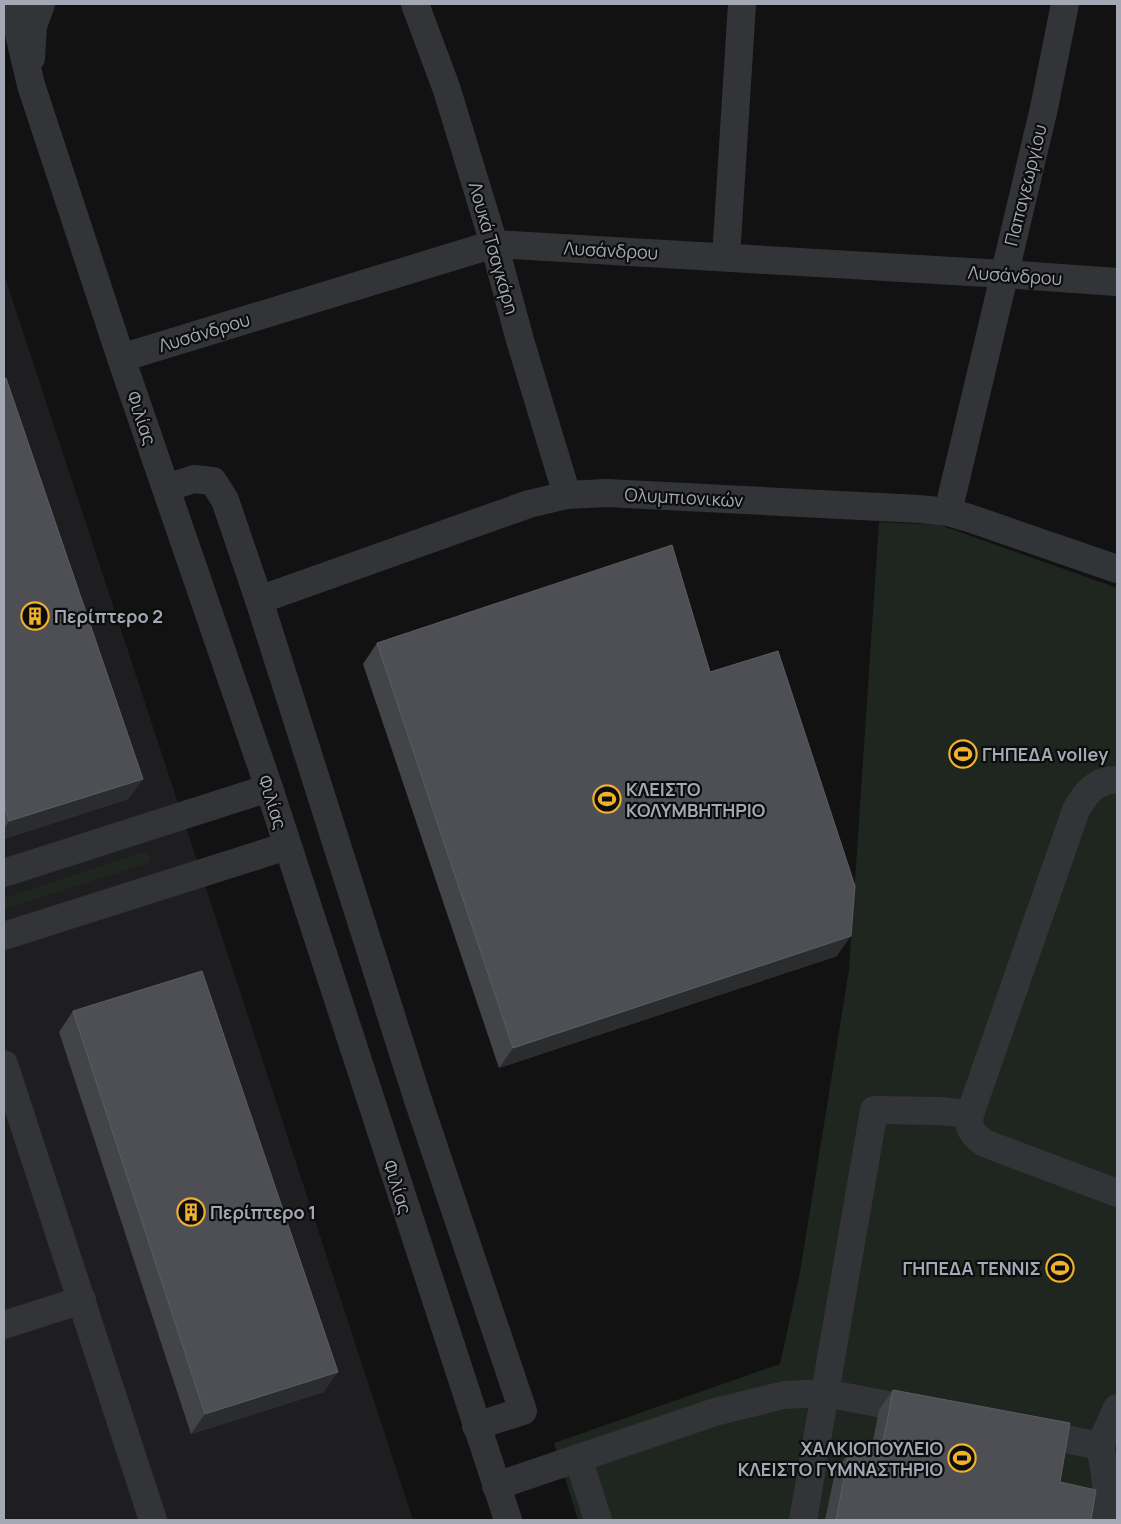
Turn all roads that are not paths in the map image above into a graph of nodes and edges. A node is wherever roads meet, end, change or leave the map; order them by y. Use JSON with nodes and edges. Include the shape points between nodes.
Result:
{"nodes":[{"id":1,"x":12,"y":4,"type":"edge"},
{"id":2,"x":41,"y":4,"type":"edge"},
{"id":3,"x":415,"y":4,"type":"edge"},
{"id":4,"x":742,"y":4,"type":"edge"},
{"id":5,"x":1065,"y":4,"type":"edge"},
{"id":6,"x":31,"y":85,"type":"junction"},
{"id":7,"x":494,"y":244,"type":"junction"},
{"id":8,"x":726,"y":256,"type":"junction"},
{"id":9,"x":1004,"y":274,"type":"junction"},
{"id":10,"x":1117,"y":282,"type":"edge"},
{"id":11,"x":121,"y":358,"type":"junction"},
{"id":12,"x":166,"y":488,"type":"junction"},
{"id":13,"x":567,"y":495,"type":"junction"},
{"id":14,"x":948,"y":512,"type":"junction"},
{"id":15,"x":1117,"y":568,"type":"edge"},
{"id":16,"x":259,"y":600,"type":"junction"},
{"id":17,"x":1117,"y":780,"type":"edge"},
{"id":18,"x":269,"y":788,"type":"junction"},
{"id":19,"x":287,"y":846,"type":"junction"},
{"id":20,"x":4,"y":873,"type":"edge"},
{"id":21,"x":4,"y":936,"type":"edge"},
{"id":22,"x":4,"y":1064,"type":"edge"},
{"id":23,"x":970,"y":1114,"type":"junction"},
{"id":24,"x":1117,"y":1193,"type":"edge"},
{"id":25,"x":82,"y":1300,"type":"junction"},
{"id":26,"x":4,"y":1325,"type":"edge"},
{"id":27,"x":825,"y":1393,"type":"junction"},
{"id":28,"x":1117,"y":1408,"type":"edge"},
{"id":29,"x":949,"y":1416,"type":"edge"},
{"id":30,"x":476,"y":1426,"type":"junction"},
{"id":31,"x":1006,"y":1427,"type":"edge"},
{"id":32,"x":1100,"y":1446,"type":"junction"},
{"id":33,"x":578,"y":1458,"type":"junction"},
{"id":34,"x":496,"y":1486,"type":"junction"},
{"id":35,"x":153,"y":1520,"type":"edge"},
{"id":36,"x":508,"y":1520,"type":"edge"},
{"id":37,"x":598,"y":1520,"type":"edge"},
{"id":38,"x":803,"y":1520,"type":"edge"},
{"id":39,"x":1105,"y":1520,"type":"edge"}],
"edges":[{"from":1,"to":6,"type":"street","name":"Φιλίας"},
{"from":2,"to":6,"type":"street","name":"Φιλίας","via":[[33,32]]},
{"from":3,"to":7,"type":"street","name":"Λουκά Τσαγκάρη","via":[[447,90]]},
{"from":4,"to":8,"type":"street"},
{"from":5,"to":9,"type":"street","name":"Παπαγεωργίου"},
{"from":6,"to":11,"type":"street","name":"Φιλίας"},
{"from":7,"to":8,"type":"street","name":"Λυσάνδρου"},
{"from":7,"to":11,"type":"street","name":"Λυσάνδρου"},
{"from":7,"to":13,"type":"street","name":"Λουκά Τσαγκάρη"},
{"from":8,"to":9,"type":"street","name":"Λυσάνδρου"},
{"from":9,"to":10,"type":"street","name":"Λυσάνδρου"},
{"from":9,"to":14,"type":"street","name":"Παπαγεωργίου"},
{"from":11,"to":12,"type":"street","name":"Φιλίας"},
{"from":12,"to":16,"type":"street","via":[[194,479],[213,481],[225,500]]},
{"from":12,"to":18,"type":"street","name":"Φιλίας"},
{"from":13,"to":14,"type":"street","name":"Ολυμπιονικών","via":[[606,493]]},
{"from":13,"to":16,"type":"street","name":"Ολυμπιονικών","via":[[529,504]]},
{"from":14,"to":15,"type":"street","name":"Ολυμπιονικών"},
{"from":16,"to":30,"type":"street","via":[[418,1100],[524,1411]]},
{"from":17,"to":23,"type":"street","via":[[1106,781],[1088,790],[1076,810]]},
{"from":18,"to":19,"type":"street","name":"Φιλίας"},
{"from":18,"to":20,"type":"street"},
{"from":19,"to":21,"type":"street"},
{"from":19,"to":30,"type":"street","name":"Φιλίας"},
{"from":22,"to":25,"type":"street"},
{"from":23,"to":24,"type":"street","via":[[971,1131],[984,1143]]},
{"from":23,"to":27,"type":"street","via":[[874,1110]]},
{"from":25,"to":26,"type":"street"},
{"from":25,"to":35,"type":"street"},
{"from":27,"to":29,"type":"street"},
{"from":27,"to":33,"type":"street","via":[[784,1395],[740,1405]]},
{"from":27,"to":38,"type":"street"},
{"from":28,"to":32,"type":"street"},
{"from":30,"to":34,"type":"street","name":"Φιλίας"},
{"from":31,"to":32,"type":"street"},
{"from":32,"to":39,"type":"street","via":[[1106,1476]]},
{"from":33,"to":34,"type":"street"},
{"from":33,"to":37,"type":"street"},
{"from":34,"to":36,"type":"street","name":"Φιλίας"}]}
